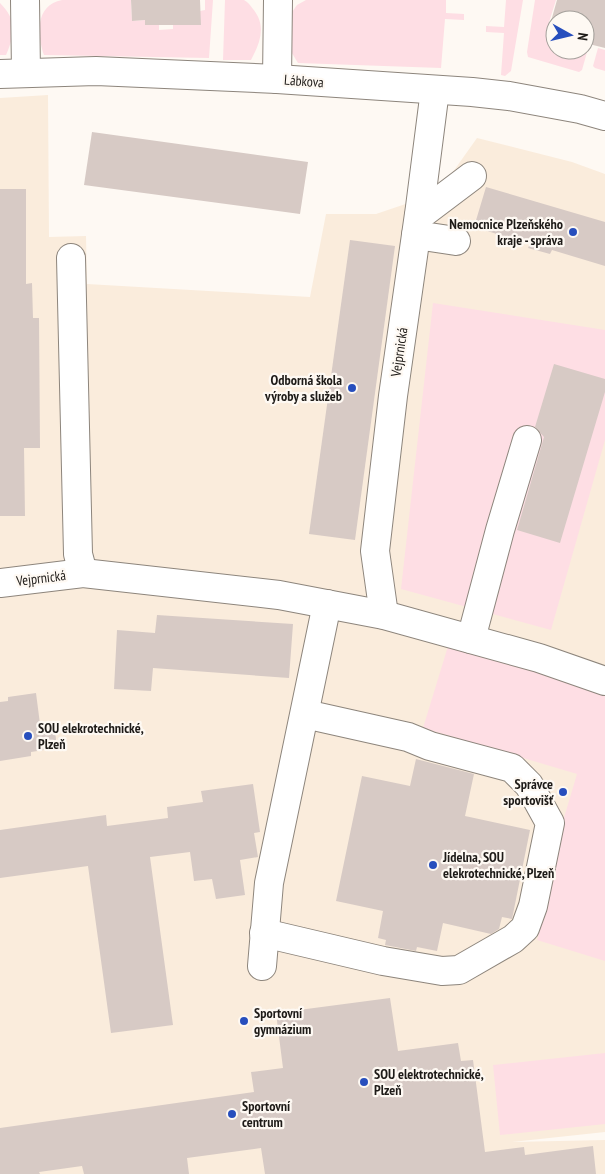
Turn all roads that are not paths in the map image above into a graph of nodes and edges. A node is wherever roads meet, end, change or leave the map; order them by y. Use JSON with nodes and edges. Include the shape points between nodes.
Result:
{"nodes":[{"id":1,"x":25,"y":0,"type":"edge"},
{"id":2,"x":278,"y":0,"type":"edge"},
{"id":3,"x":13,"y":73,"type":"edge"},
{"id":4,"x":277,"y":79,"type":"junction"},
{"id":5,"x":435,"y":90,"type":"junction"},
{"id":6,"x":605,"y":116,"type":"edge"},
{"id":7,"x":472,"y":176,"type":"dead end"},
{"id":8,"x":417,"y":226,"type":"junction"},
{"id":9,"x":456,"y":241,"type":"dead end"},
{"id":10,"x":71,"y":258,"type":"dead end"},
{"id":11,"x":527,"y":440,"type":"dead end"},
{"id":12,"x":83,"y":573,"type":"junction"},
{"id":13,"x":0,"y":584,"type":"edge"},
{"id":14,"x":327,"y":604,"type":"junction"},
{"id":15,"x":384,"y":615,"type":"junction"},
{"id":16,"x":471,"y":639,"type":"junction"},
{"id":17,"x":605,"y":681,"type":"edge"},
{"id":18,"x":305,"y":714,"type":"junction"},
{"id":19,"x":264,"y":933,"type":"junction"},
{"id":20,"x":262,"y":966,"type":"dead end"}],
"edges":[{"from":1,"to":3,"type":"street"},
{"from":2,"to":4,"type":"street"},
{"from":3,"to":4,"type":"street","name":"Lábkova","via":[[96,71]]},
{"from":4,"to":5,"type":"street","name":"Lábkova"},
{"from":5,"to":6,"type":"street","name":"Lábkova","via":[[510,96]]},
{"from":5,"to":8,"type":"street","name":"Vejprnická"},
{"from":7,"to":8,"type":"street"},
{"from":8,"to":9,"type":"street"},
{"from":8,"to":15,"type":"street","name":"Vejprnická","via":[[393,396],[376,551]]},
{"from":10,"to":12,"type":"street","name":"Vejprnická","via":[[78,554]]},
{"from":11,"to":16,"type":"street"},
{"from":12,"to":13,"type":"street","name":"Vejprnická"},
{"from":12,"to":14,"type":"street","name":"Vejprnická","via":[[270,594]]},
{"from":14,"to":15,"type":"street","name":"Vejprnická"},
{"from":14,"to":18,"type":"street"},
{"from":15,"to":16,"type":"street","name":"Vejprnická"},
{"from":16,"to":17,"type":"street","name":"Vejprnická"},
{"from":18,"to":19,"type":"street","via":[[269,883]]},
{"from":18,"to":19,"type":"street","via":[[408,737],[512,768],[529,785],[550,824],[533,906],[525,928],[514,939],[459,970],[442,971],[383,961]]},
{"from":19,"to":20,"type":"street"}]}
